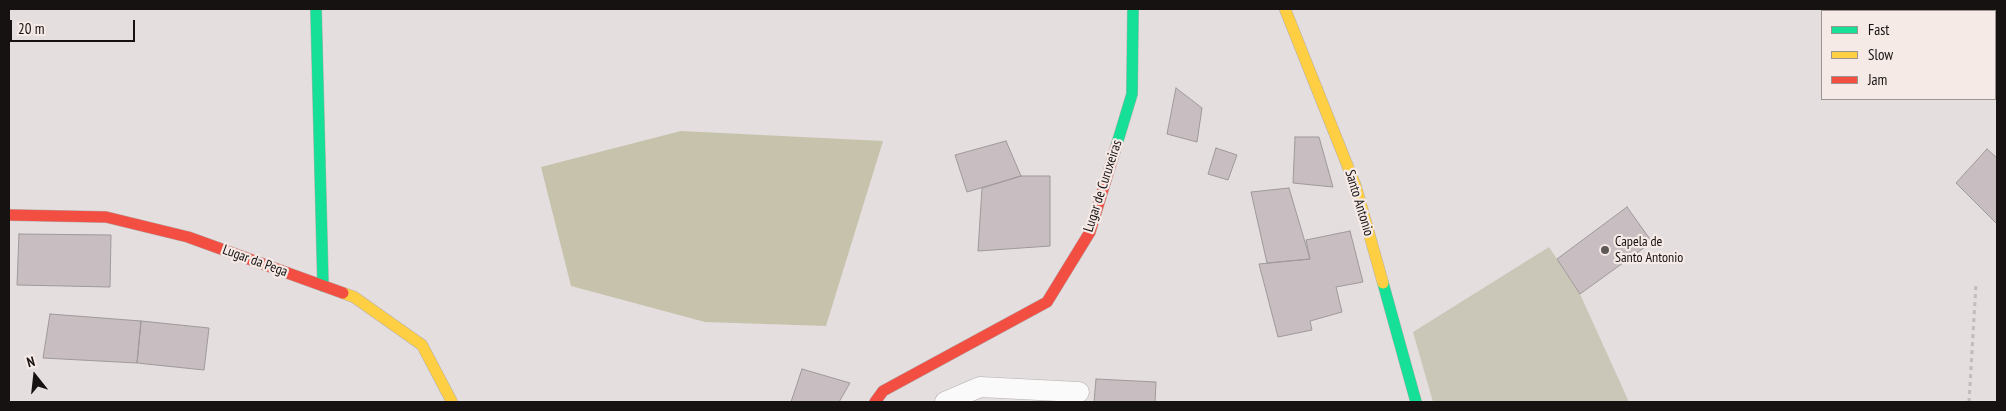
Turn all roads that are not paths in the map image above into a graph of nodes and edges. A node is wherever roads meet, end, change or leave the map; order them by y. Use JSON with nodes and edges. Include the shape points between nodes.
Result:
{"nodes":[{"id":1,"x":316,"y":9,"type":"edge"},
{"id":2,"x":1133,"y":9,"type":"edge"},
{"id":3,"x":1285,"y":9,"type":"edge"},
{"id":4,"x":9,"y":214,"type":"edge"},
{"id":5,"x":323,"y":286,"type":"junction"},
{"id":6,"x":1079,"y":392,"type":"dead end"},
{"id":7,"x":452,"y":402,"type":"edge"},
{"id":8,"x":875,"y":402,"type":"edge"},
{"id":9,"x":945,"y":402,"type":"edge"},
{"id":10,"x":1416,"y":402,"type":"edge"}],
"edges":[{"from":1,"to":5,"type":"street"},
{"from":2,"to":8,"type":"street","name":"Lugar de Curuxeiras","via":[[1132,94],[1090,232],[1047,302],[883,391]]},
{"from":3,"to":10,"type":"street","name":"Santo Antonio","via":[[1356,187]]},
{"from":4,"to":5,"type":"street","name":"Lugar da Pega","via":[[106,217],[188,237]]},
{"from":5,"to":7,"type":"street","name":"Lugar da Pega","via":[[354,297],[422,345]]},
{"from":6,"to":9,"type":"lane","via":[[980,386]]}]}
